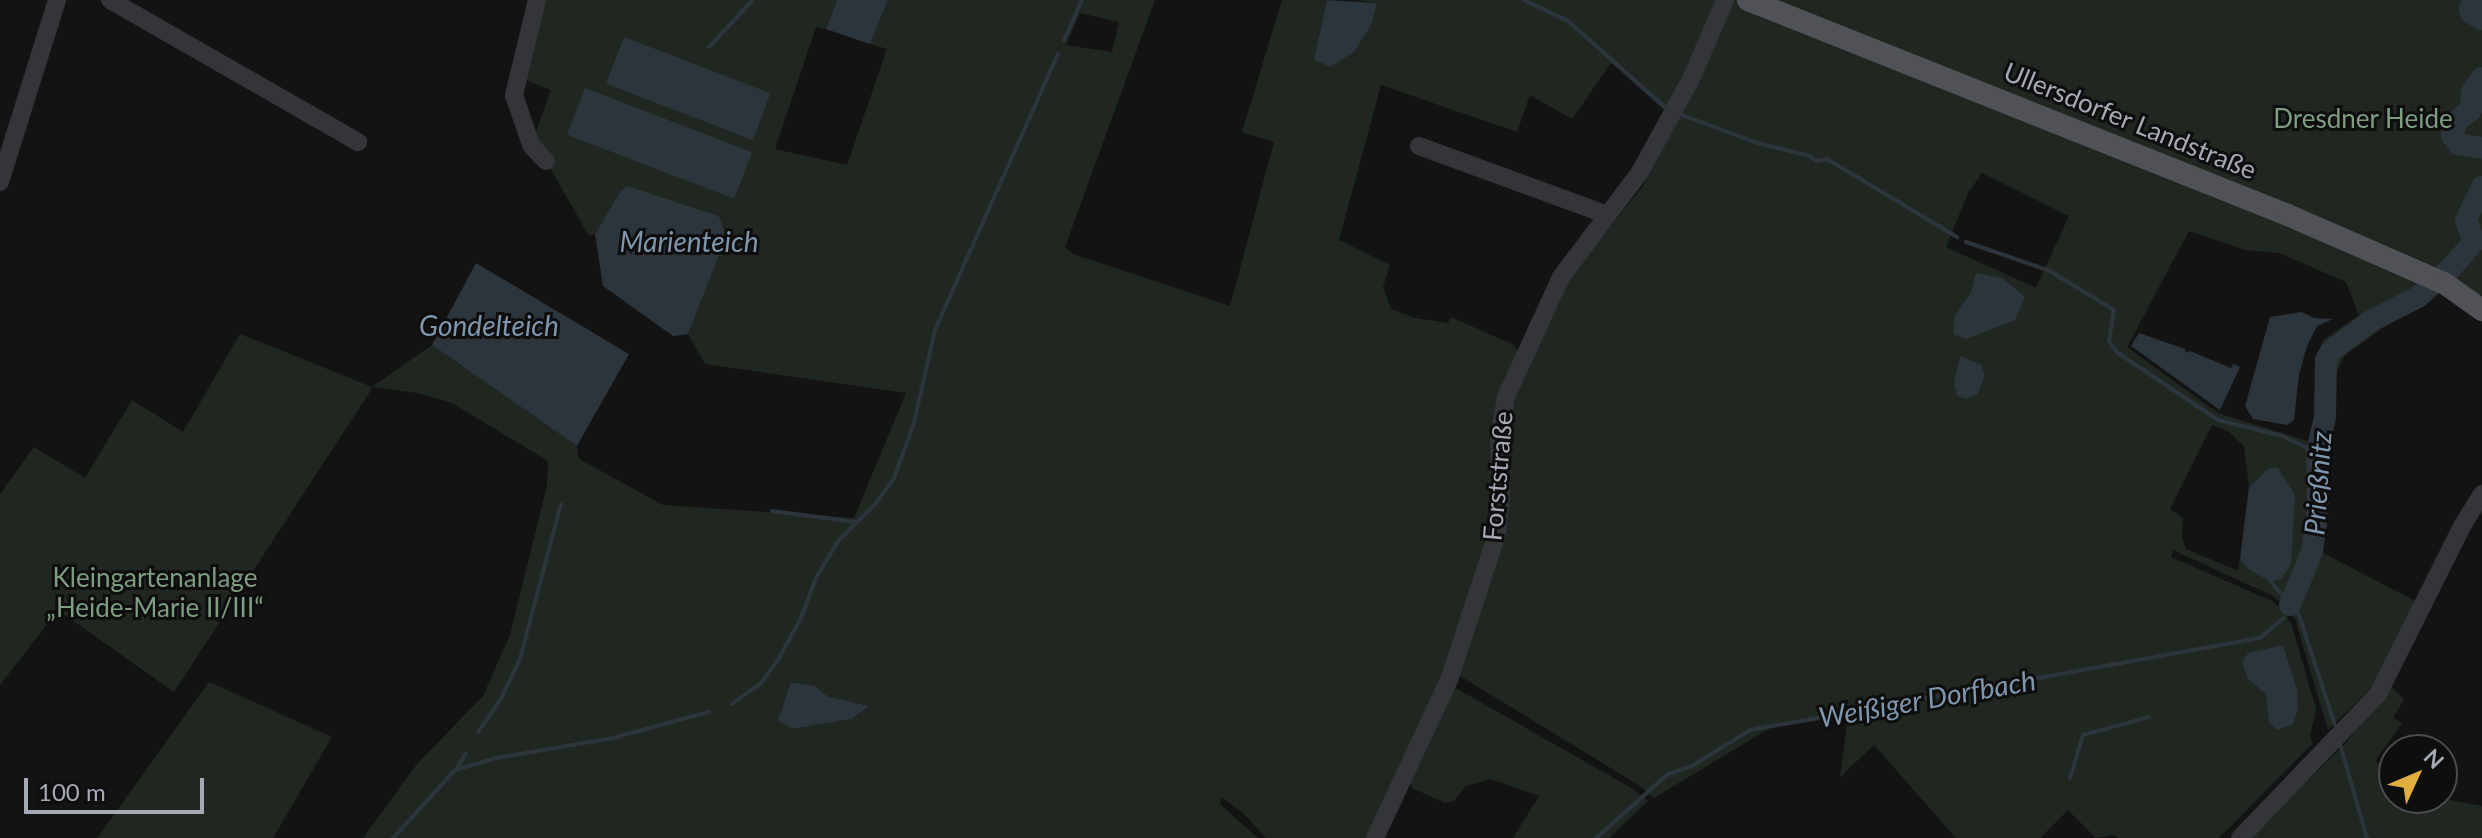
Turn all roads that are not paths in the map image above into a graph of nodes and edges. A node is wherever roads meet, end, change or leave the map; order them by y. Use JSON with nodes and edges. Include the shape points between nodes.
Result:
{"nodes":[{"id":1,"x":57,"y":0,"type":"edge"},
{"id":2,"x":110,"y":0,"type":"edge"},
{"id":3,"x":537,"y":0,"type":"edge"},
{"id":4,"x":1725,"y":0,"type":"edge"},
{"id":5,"x":1748,"y":0,"type":"edge"},
{"id":6,"x":358,"y":142,"type":"dead end"},
{"id":7,"x":1419,"y":146,"type":"dead end"},
{"id":8,"x":546,"y":161,"type":"dead end"},
{"id":9,"x":0,"y":182,"type":"edge"},
{"id":10,"x":1608,"y":215,"type":"junction"},
{"id":11,"x":2482,"y":310,"type":"edge"},
{"id":12,"x":2482,"y":494,"type":"edge"},
{"id":13,"x":1375,"y":838,"type":"edge"},
{"id":14,"x":2240,"y":838,"type":"edge"}],
"edges":[{"from":1,"to":9,"type":"street"},
{"from":2,"to":6,"type":"street"},
{"from":3,"to":8,"type":"street","via":[[514,95],[531,145]]},
{"from":4,"to":10,"type":"street","name":"Forststraße","via":[[1691,79],[1640,172]]},
{"from":5,"to":11,"type":"main road","name":"Ullersdorfer Landstraße","via":[[2288,215],[2434,279]]},
{"from":7,"to":10,"type":"street"},
{"from":10,"to":13,"type":"street","name":"Forststraße","via":[[1561,277],[1506,397],[1499,439],[1497,534],[1449,680]]},
{"from":12,"to":14,"type":"street","via":[[2378,694]]}]}
